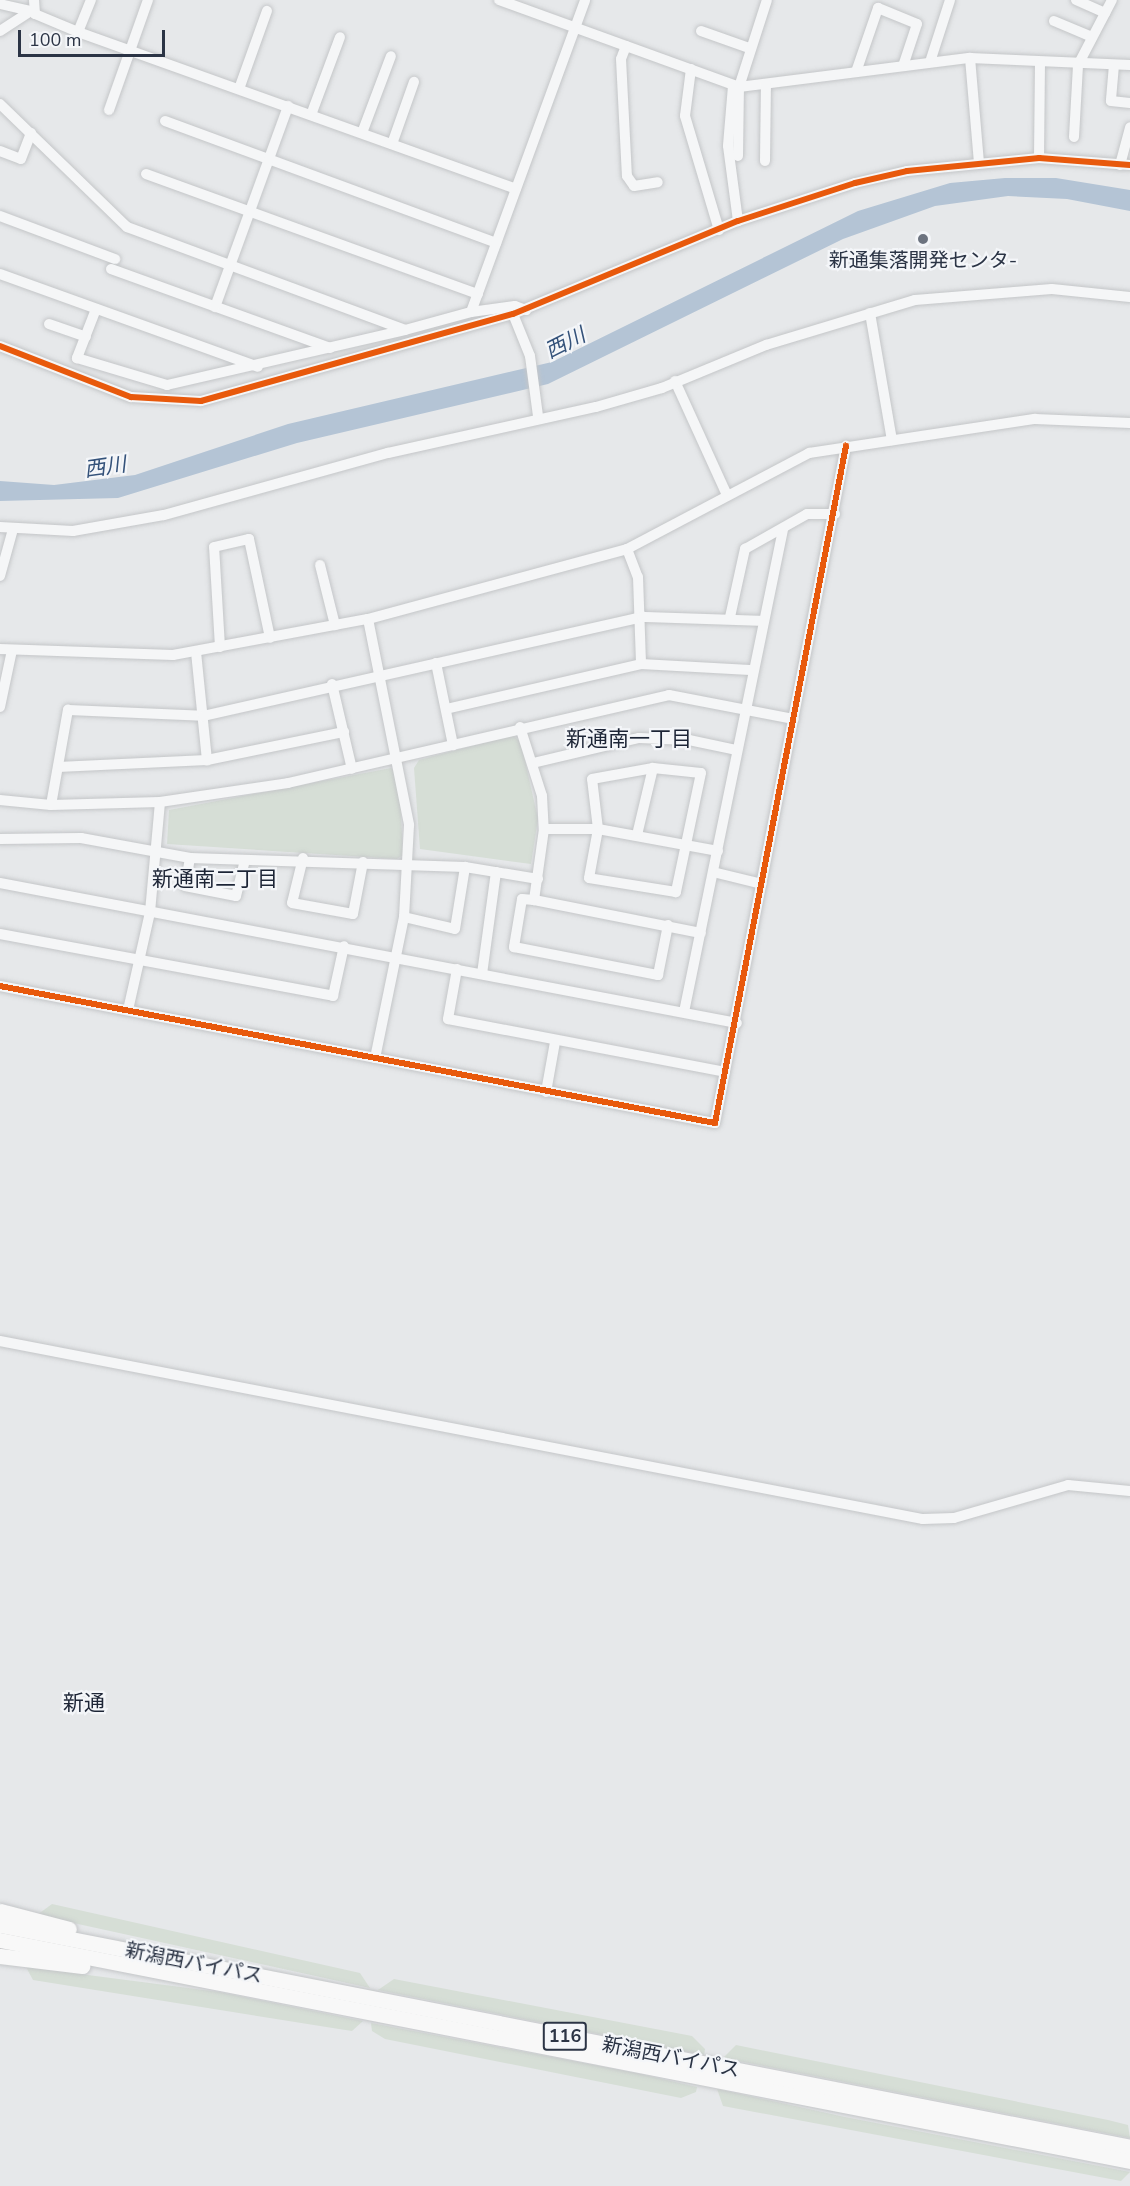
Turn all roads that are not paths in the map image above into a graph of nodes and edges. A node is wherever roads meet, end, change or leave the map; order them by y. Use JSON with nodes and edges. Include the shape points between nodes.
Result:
{"nodes":[{"id":1,"x":91,"y":0,"type":"edge"},
{"id":2,"x":148,"y":0,"type":"edge"},
{"id":3,"x":499,"y":0,"type":"edge"},
{"id":4,"x":585,"y":0,"type":"edge"},
{"id":5,"x":950,"y":0,"type":"edge"},
{"id":6,"x":1076,"y":0,"type":"edge"},
{"id":7,"x":1112,"y":0,"type":"edge"},
{"id":8,"x":765,"y":1,"type":"edge"},
{"id":9,"x":0,"y":3,"type":"edge"},
{"id":10,"x":33,"y":5,"type":"edge"},
{"id":11,"x":267,"y":11,"type":"dead end"},
{"id":12,"x":1105,"y":13,"type":"junction"},
{"id":13,"x":1054,"y":21,"type":"dead end"},
{"id":14,"x":575,"y":28,"type":"junction"},
{"id":15,"x":700,"y":30,"type":"dead end"},
{"id":16,"x":0,"y":31,"type":"edge"},
{"id":17,"x":78,"y":32,"type":"junction"},
{"id":18,"x":340,"y":37,"type":"dead end"},
{"id":19,"x":1092,"y":37,"type":"junction"},
{"id":20,"x":626,"y":46,"type":"junction"},
{"id":21,"x":750,"y":48,"type":"junction"},
{"id":22,"x":130,"y":50,"type":"junction"},
{"id":23,"x":391,"y":56,"type":"dead end"},
{"id":24,"x":970,"y":58,"type":"junction"},
{"id":25,"x":930,"y":62,"type":"junction"},
{"id":26,"x":1040,"y":62,"type":"junction"},
{"id":27,"x":1078,"y":64,"type":"junction"},
{"id":28,"x":1114,"y":64,"type":"junction"},
{"id":29,"x":1130,"y":65,"type":"edge"},
{"id":30,"x":903,"y":66,"type":"junction"},
{"id":31,"x":691,"y":69,"type":"junction"},
{"id":32,"x":856,"y":72,"type":"junction"},
{"id":33,"x":414,"y":82,"type":"dead end"},
{"id":34,"x":766,"y":84,"type":"junction"},
{"id":35,"x":736,"y":86,"type":"junction"},
{"id":36,"x":239,"y":89,"type":"junction"},
{"id":37,"x":1130,"y":103,"type":"edge"},
{"id":38,"x":0,"y":104,"type":"edge"},
{"id":39,"x":288,"y":106,"type":"junction"},
{"id":40,"x":109,"y":111,"type":"dead end"},
{"id":41,"x":311,"y":115,"type":"junction"},
{"id":42,"x":165,"y":122,"type":"dead end"},
{"id":43,"x":1130,"y":127,"type":"edge"},
{"id":44,"x":31,"y":133,"type":"junction"},
{"id":45,"x":362,"y":133,"type":"junction"},
{"id":46,"x":1074,"y":137,"type":"dead end"},
{"id":47,"x":392,"y":144,"type":"junction"},
{"id":48,"x":0,"y":151,"type":"edge"},
{"id":49,"x":738,"y":156,"type":"dead end"},
{"id":50,"x":1039,"y":158,"type":"junction"},
{"id":51,"x":269,"y":160,"type":"junction"},
{"id":52,"x":765,"y":160,"type":"dead end"},
{"id":53,"x":979,"y":162,"type":"junction"},
{"id":54,"x":1125,"y":165,"type":"edge"},
{"id":55,"x":146,"y":174,"type":"dead end"},
{"id":56,"x":658,"y":182,"type":"dead end"},
{"id":57,"x":516,"y":189,"type":"junction"},
{"id":58,"x":251,"y":212,"type":"junction"},
{"id":59,"x":0,"y":216,"type":"edge"},
{"id":60,"x":738,"y":221,"type":"junction"},
{"id":61,"x":719,"y":230,"type":"junction"},
{"id":62,"x":496,"y":243,"type":"junction"},
{"id":63,"x":231,"y":266,"type":"junction"},
{"id":64,"x":0,"y":274,"type":"edge"},
{"id":65,"x":478,"y":294,"type":"junction"},
{"id":66,"x":1130,"y":297,"type":"edge"},
{"id":67,"x":215,"y":307,"type":"junction"},
{"id":68,"x":96,"y":309,"type":"junction"},
{"id":69,"x":526,"y":310,"type":"junction"},
{"id":70,"x":471,"y":312,"type":"junction"},
{"id":71,"x":870,"y":313,"type":"junction"},
{"id":72,"x":513,"y":314,"type":"junction"},
{"id":73,"x":49,"y":324,"type":"dead end"},
{"id":74,"x":405,"y":330,"type":"junction"},
{"id":75,"x":86,"y":337,"type":"junction"},
{"id":76,"x":0,"y":346,"type":"edge"},
{"id":77,"x":330,"y":348,"type":"junction"},
{"id":78,"x":258,"y":368,"type":"junction"},
{"id":79,"x":675,"y":381,"type":"junction"},
{"id":80,"x":538,"y":416,"type":"junction"},
{"id":81,"x":1130,"y":423,"type":"edge"},
{"id":82,"x":892,"y":440,"type":"junction"},
{"id":83,"x":846,"y":446,"type":"junction"},
{"id":84,"x":726,"y":493,"type":"junction"},
{"id":85,"x":835,"y":514,"type":"junction"},
{"id":86,"x":0,"y":527,"type":"edge"},
{"id":87,"x":783,"y":528,"type":"junction"},
{"id":88,"x":13,"y":529,"type":"junction"},
{"id":89,"x":627,"y":549,"type":"junction"},
{"id":90,"x":320,"y":565,"type":"dead end"},
{"id":91,"x":0,"y":576,"type":"edge"},
{"id":92,"x":643,"y":617,"type":"junction"},
{"id":93,"x":730,"y":617,"type":"junction"},
{"id":94,"x":368,"y":619,"type":"junction"},
{"id":95,"x":761,"y":621,"type":"junction"},
{"id":96,"x":335,"y":625,"type":"junction"},
{"id":97,"x":270,"y":638,"type":"junction"},
{"id":98,"x":220,"y":647,"type":"junction"},
{"id":99,"x":0,"y":649,"type":"edge"},
{"id":100,"x":12,"y":650,"type":"junction"},
{"id":101,"x":196,"y":652,"type":"junction"},
{"id":102,"x":436,"y":663,"type":"junction"},
{"id":103,"x":641,"y":664,"type":"junction"},
{"id":104,"x":750,"y":670,"type":"junction"},
{"id":105,"x":381,"y":674,"type":"junction"},
{"id":106,"x":332,"y":684,"type":"junction"},
{"id":107,"x":0,"y":707,"type":"edge"},
{"id":108,"x":446,"y":709,"type":"junction"},
{"id":109,"x":743,"y":709,"type":"junction"},
{"id":110,"x":203,"y":716,"type":"junction"},
{"id":111,"x":794,"y":719,"type":"junction"},
{"id":112,"x":520,"y":727,"type":"junction"},
{"id":113,"x":344,"y":732,"type":"junction"},
{"id":114,"x":453,"y":745,"type":"junction"},
{"id":115,"x":737,"y":750,"type":"junction"},
{"id":116,"x":399,"y":757,"type":"junction"},
{"id":117,"x":207,"y":760,"type":"junction"},
{"id":118,"x":533,"y":763,"type":"junction"},
{"id":119,"x":58,"y":766,"type":"junction"},
{"id":120,"x":653,"y":768,"type":"junction"},
{"id":121,"x":352,"y":769,"type":"junction"},
{"id":122,"x":0,"y":800,"type":"edge"},
{"id":123,"x":160,"y":802,"type":"junction"},
{"id":124,"x":51,"y":805,"type":"junction"},
{"id":125,"x":544,"y":829,"type":"junction"},
{"id":126,"x":598,"y":829,"type":"junction"},
{"id":127,"x":637,"y":835,"type":"junction"},
{"id":128,"x":0,"y":839,"type":"edge"},
{"id":129,"x":686,"y":847,"type":"junction"},
{"id":130,"x":159,"y":851,"type":"junction"},
{"id":131,"x":718,"y":851,"type":"junction"},
{"id":132,"x":190,"y":858,"type":"junction"},
{"id":133,"x":303,"y":858,"type":"junction"},
{"id":134,"x":245,"y":860,"type":"junction"},
{"id":135,"x":363,"y":862,"type":"junction"},
{"id":136,"x":408,"y":865,"type":"junction"},
{"id":137,"x":465,"y":867,"type":"junction"},
{"id":138,"x":496,"y":872,"type":"junction"},
{"id":139,"x":713,"y":872,"type":"junction"},
{"id":140,"x":538,"y":879,"type":"junction"},
{"id":141,"x":0,"y":884,"type":"edge"},
{"id":142,"x":762,"y":884,"type":"junction"},
{"id":143,"x":534,"y":900,"type":"junction"},
{"id":144,"x":150,"y":912,"type":"junction"},
{"id":145,"x":404,"y":917,"type":"junction"},
{"id":146,"x":668,"y":925,"type":"junction"},
{"id":147,"x":700,"y":933,"type":"junction"},
{"id":148,"x":0,"y":934,"type":"edge"},
{"id":149,"x":344,"y":946,"type":"junction"},
{"id":150,"x":397,"y":958,"type":"junction"},
{"id":151,"x":139,"y":960,"type":"junction"},
{"id":152,"x":457,"y":969,"type":"junction"},
{"id":153,"x":482,"y":974,"type":"junction"},
{"id":154,"x":0,"y":986,"type":"edge"},
{"id":155,"x":128,"y":1010,"type":"junction"},
{"id":156,"x":684,"y":1012,"type":"junction"},
{"id":157,"x":737,"y":1023,"type":"junction"},
{"id":158,"x":555,"y":1042,"type":"junction"},
{"id":159,"x":375,"y":1058,"type":"junction"},
{"id":160,"x":725,"y":1072,"type":"junction"},
{"id":161,"x":546,"y":1092,"type":"junction"},
{"id":162,"x":0,"y":1341,"type":"edge"},
{"id":163,"x":1130,"y":1491,"type":"edge"},
{"id":164,"x":0,"y":1911,"type":"edge"},
{"id":165,"x":0,"y":1925,"type":"edge"},
{"id":166,"x":0,"y":1940,"type":"edge"},
{"id":167,"x":0,"y":1956,"type":"edge"},
{"id":168,"x":190,"y":1970,"type":"junction"},
{"id":169,"x":1130,"y":2146,"type":"edge"},
{"id":170,"x":1130,"y":2161,"type":"edge"}],
"edges":[{"from":1,"to":17,"type":"street"},
{"from":2,"to":22,"type":"street"},
{"from":3,"to":14,"type":"street"},
{"from":4,"to":14,"type":"street"},
{"from":5,"to":25,"type":"street"},
{"from":6,"to":12,"type":"street"},
{"from":7,"to":12,"type":"street"},
{"from":8,"to":21,"type":"street"},
{"from":9,"to":10,"type":"street"},
{"from":10,"to":16,"type":"street"},
{"from":10,"to":17,"type":"street"},
{"from":11,"to":36,"type":"street"},
{"from":12,"to":19,"type":"street"},
{"from":13,"to":19,"type":"street"},
{"from":14,"to":20,"type":"street"},
{"from":14,"to":57,"type":"street"},
{"from":15,"to":21,"type":"street"},
{"from":17,"to":22,"type":"street"},
{"from":18,"to":41,"type":"street"},
{"from":19,"to":27,"type":"street"},
{"from":20,"to":31,"type":"street"},
{"from":20,"to":56,"type":"street","via":[[621,58],[627,176],[634,186]]},
{"from":21,"to":35,"type":"street"},
{"from":22,"to":36,"type":"street"},
{"from":22,"to":40,"type":"street"},
{"from":23,"to":45,"type":"street"},
{"from":24,"to":25,"type":"street"},
{"from":24,"to":26,"type":"street"},
{"from":24,"to":53,"type":"street"},
{"from":25,"to":30,"type":"street"},
{"from":26,"to":27,"type":"street"},
{"from":26,"to":50,"type":"street"},
{"from":27,"to":28,"type":"street"},
{"from":27,"to":46,"type":"street"},
{"from":28,"to":29,"type":"street"},
{"from":28,"to":37,"type":"street","via":[[1111,101]]},
{"from":30,"to":32,"type":"street"},
{"from":30,"to":32,"type":"street","via":[[918,24],[878,8]]},
{"from":31,"to":35,"type":"street"},
{"from":31,"to":61,"type":"street","via":[[685,116]]},
{"from":32,"to":34,"type":"street"},
{"from":33,"to":47,"type":"street"},
{"from":34,"to":35,"type":"street"},
{"from":34,"to":52,"type":"street"},
{"from":35,"to":49,"type":"street"},
{"from":35,"to":60,"type":"street","via":[[729,157]]},
{"from":36,"to":39,"type":"street"},
{"from":38,"to":44,"type":"street"},
{"from":39,"to":41,"type":"street"},
{"from":39,"to":51,"type":"street"},
{"from":41,"to":45,"type":"street"},
{"from":42,"to":51,"type":"street"},
{"from":43,"to":54,"type":"street"},
{"from":44,"to":48,"type":"street","via":[[21,159]]},
{"from":44,"to":63,"type":"street","via":[[127,227]]},
{"from":45,"to":47,"type":"street"},
{"from":47,"to":57,"type":"street"},
{"from":50,"to":53,"type":"street"},
{"from":50,"to":54,"type":"street"},
{"from":51,"to":58,"type":"street"},
{"from":51,"to":62,"type":"street"},
{"from":53,"to":60,"type":"street","via":[[855,183]]},
{"from":55,"to":58,"type":"street"},
{"from":57,"to":62,"type":"street"},
{"from":58,"to":63,"type":"street"},
{"from":58,"to":65,"type":"street"},
{"from":59,"to":67,"type":"street"},
{"from":60,"to":61,"type":"street"},
{"from":61,"to":69,"type":"street"},
{"from":62,"to":65,"type":"street"},
{"from":63,"to":67,"type":"street"},
{"from":63,"to":74,"type":"street"},
{"from":64,"to":68,"type":"street"},
{"from":65,"to":70,"type":"street"},
{"from":66,"to":71,"type":"street","via":[[1008,290],[915,300]]},
{"from":67,"to":77,"type":"street"},
{"from":68,"to":75,"type":"street"},
{"from":68,"to":78,"type":"street"},
{"from":69,"to":70,"type":"street","via":[[515,306]]},
{"from":69,"to":72,"type":"street"},
{"from":70,"to":74,"type":"street"},
{"from":71,"to":79,"type":"street","via":[[766,345]]},
{"from":71,"to":82,"type":"street"},
{"from":72,"to":76,"type":"street","via":[[201,401],[131,397]]},
{"from":72,"to":80,"type":"street","via":[[530,356]]},
{"from":73,"to":75,"type":"street"},
{"from":74,"to":77,"type":"street"},
{"from":75,"to":78,"type":"street","via":[[77,358],[167,385]]},
{"from":77,"to":78,"type":"street"},
{"from":79,"to":80,"type":"street","via":[[596,407]]},
{"from":79,"to":84,"type":"street"},
{"from":80,"to":88,"type":"street","via":[[121,524],[73,531]]},
{"from":81,"to":82,"type":"street","via":[[1035,419]]},
{"from":82,"to":83,"type":"street"},
{"from":83,"to":84,"type":"street","via":[[784,462]]},
{"from":83,"to":85,"type":"street"},
{"from":84,"to":89,"type":"street"},
{"from":85,"to":87,"type":"street","via":[[807,514]]},
{"from":85,"to":111,"type":"street"},
{"from":86,"to":88,"type":"street"},
{"from":87,"to":93,"type":"street","via":[[745,549]]},
{"from":87,"to":95,"type":"street"},
{"from":88,"to":91,"type":"street"},
{"from":89,"to":92,"type":"street","via":[[638,577]]},
{"from":89,"to":94,"type":"street"},
{"from":90,"to":96,"type":"street"},
{"from":92,"to":93,"type":"street"},
{"from":92,"to":102,"type":"street"},
{"from":92,"to":103,"type":"street"},
{"from":93,"to":95,"type":"street"},
{"from":94,"to":96,"type":"street"},
{"from":94,"to":105,"type":"street"},
{"from":95,"to":104,"type":"street"},
{"from":96,"to":97,"type":"street"},
{"from":97,"to":98,"type":"street"},
{"from":97,"to":98,"type":"street","via":[[249,539],[214,547]]},
{"from":98,"to":101,"type":"street"},
{"from":99,"to":100,"type":"street"},
{"from":100,"to":101,"type":"street"},
{"from":100,"to":107,"type":"street"},
{"from":101,"to":110,"type":"street"},
{"from":102,"to":105,"type":"street"},
{"from":102,"to":108,"type":"street"},
{"from":103,"to":104,"type":"street"},
{"from":103,"to":108,"type":"street"},
{"from":104,"to":109,"type":"street"},
{"from":105,"to":106,"type":"street"},
{"from":105,"to":116,"type":"street"},
{"from":106,"to":110,"type":"street"},
{"from":106,"to":113,"type":"street"},
{"from":108,"to":114,"type":"street"},
{"from":109,"to":111,"type":"street"},
{"from":109,"to":112,"type":"street","via":[[669,695]]},
{"from":109,"to":115,"type":"street"},
{"from":110,"to":117,"type":"street"},
{"from":110,"to":119,"type":"street","via":[[68,710]]},
{"from":111,"to":142,"type":"street"},
{"from":112,"to":114,"type":"street"},
{"from":112,"to":118,"type":"street"},
{"from":113,"to":117,"type":"street"},
{"from":113,"to":121,"type":"street"},
{"from":114,"to":116,"type":"street"},
{"from":115,"to":118,"type":"street","via":[[689,740],[639,738]]},
{"from":115,"to":131,"type":"street"},
{"from":116,"to":121,"type":"street"},
{"from":116,"to":136,"type":"street","via":[[407,801]]},
{"from":117,"to":119,"type":"street"},
{"from":118,"to":125,"type":"street"},
{"from":119,"to":124,"type":"street"},
{"from":120,"to":126,"type":"street","via":[[592,779]]},
{"from":120,"to":127,"type":"street"},
{"from":120,"to":129,"type":"street","via":[[701,773]]},
{"from":121,"to":123,"type":"street"},
{"from":122,"to":124,"type":"street"},
{"from":123,"to":124,"type":"street"},
{"from":123,"to":130,"type":"street"},
{"from":125,"to":126,"type":"street"},
{"from":125,"to":140,"type":"street"},
{"from":126,"to":127,"type":"street"},
{"from":126,"to":129,"type":"street","via":[[589,878],[676,892]]},
{"from":127,"to":129,"type":"street"},
{"from":128,"to":130,"type":"street","via":[[81,838]]},
{"from":129,"to":131,"type":"street"},
{"from":130,"to":132,"type":"street"},
{"from":130,"to":144,"type":"street"},
{"from":131,"to":139,"type":"street"},
{"from":132,"to":134,"type":"street"},
{"from":132,"to":134,"type":"street","via":[[185,886],[236,896]]},
{"from":133,"to":134,"type":"street"},
{"from":133,"to":135,"type":"street"},
{"from":133,"to":135,"type":"street","via":[[292,903],[353,914]]},
{"from":135,"to":136,"type":"street"},
{"from":136,"to":137,"type":"street"},
{"from":136,"to":145,"type":"street"},
{"from":137,"to":138,"type":"street"},
{"from":137,"to":145,"type":"street","via":[[454,929]]},
{"from":138,"to":140,"type":"street"},
{"from":138,"to":153,"type":"street"},
{"from":139,"to":142,"type":"street"},
{"from":139,"to":147,"type":"street"},
{"from":140,"to":143,"type":"street"},
{"from":141,"to":144,"type":"street"},
{"from":142,"to":157,"type":"street"},
{"from":143,"to":146,"type":"street"},
{"from":143,"to":146,"type":"street","via":[[522,899],[514,947],[658,975]]},
{"from":144,"to":149,"type":"street"},
{"from":144,"to":151,"type":"street"},
{"from":145,"to":150,"type":"street"},
{"from":146,"to":147,"type":"street"},
{"from":147,"to":156,"type":"street"},
{"from":148,"to":151,"type":"street"},
{"from":149,"to":150,"type":"street"},
{"from":149,"to":151,"type":"street","via":[[333,996]]},
{"from":150,"to":152,"type":"street"},
{"from":150,"to":159,"type":"street"},
{"from":151,"to":155,"type":"street"},
{"from":152,"to":153,"type":"street"},
{"from":152,"to":158,"type":"street","via":[[448,1019]]},
{"from":153,"to":156,"type":"street"},
{"from":154,"to":155,"type":"street"},
{"from":155,"to":159,"type":"street"},
{"from":156,"to":157,"type":"street"},
{"from":157,"to":160,"type":"street"},
{"from":158,"to":160,"type":"street"},
{"from":158,"to":161,"type":"street"},
{"from":159,"to":161,"type":"street"},
{"from":160,"to":161,"type":"street","via":[[715,1123]]},
{"from":162,"to":163,"type":"street","via":[[923,1519],[954,1518],[1068,1485]]},
{"from":164,"to":168,"type":"highway"},
{"from":165,"to":168,"type":"highway","name":"新潟西バイパス","number":"116"},
{"from":166,"to":168,"type":"highway","name":"新潟西バイパス","number":"116"},
{"from":167,"to":168,"type":"highway"},
{"from":168,"to":169,"type":"highway","name":"新潟西バイパス","number":"116"},
{"from":168,"to":170,"type":"highway","name":"新潟西バイパス","number":"116"}]}
